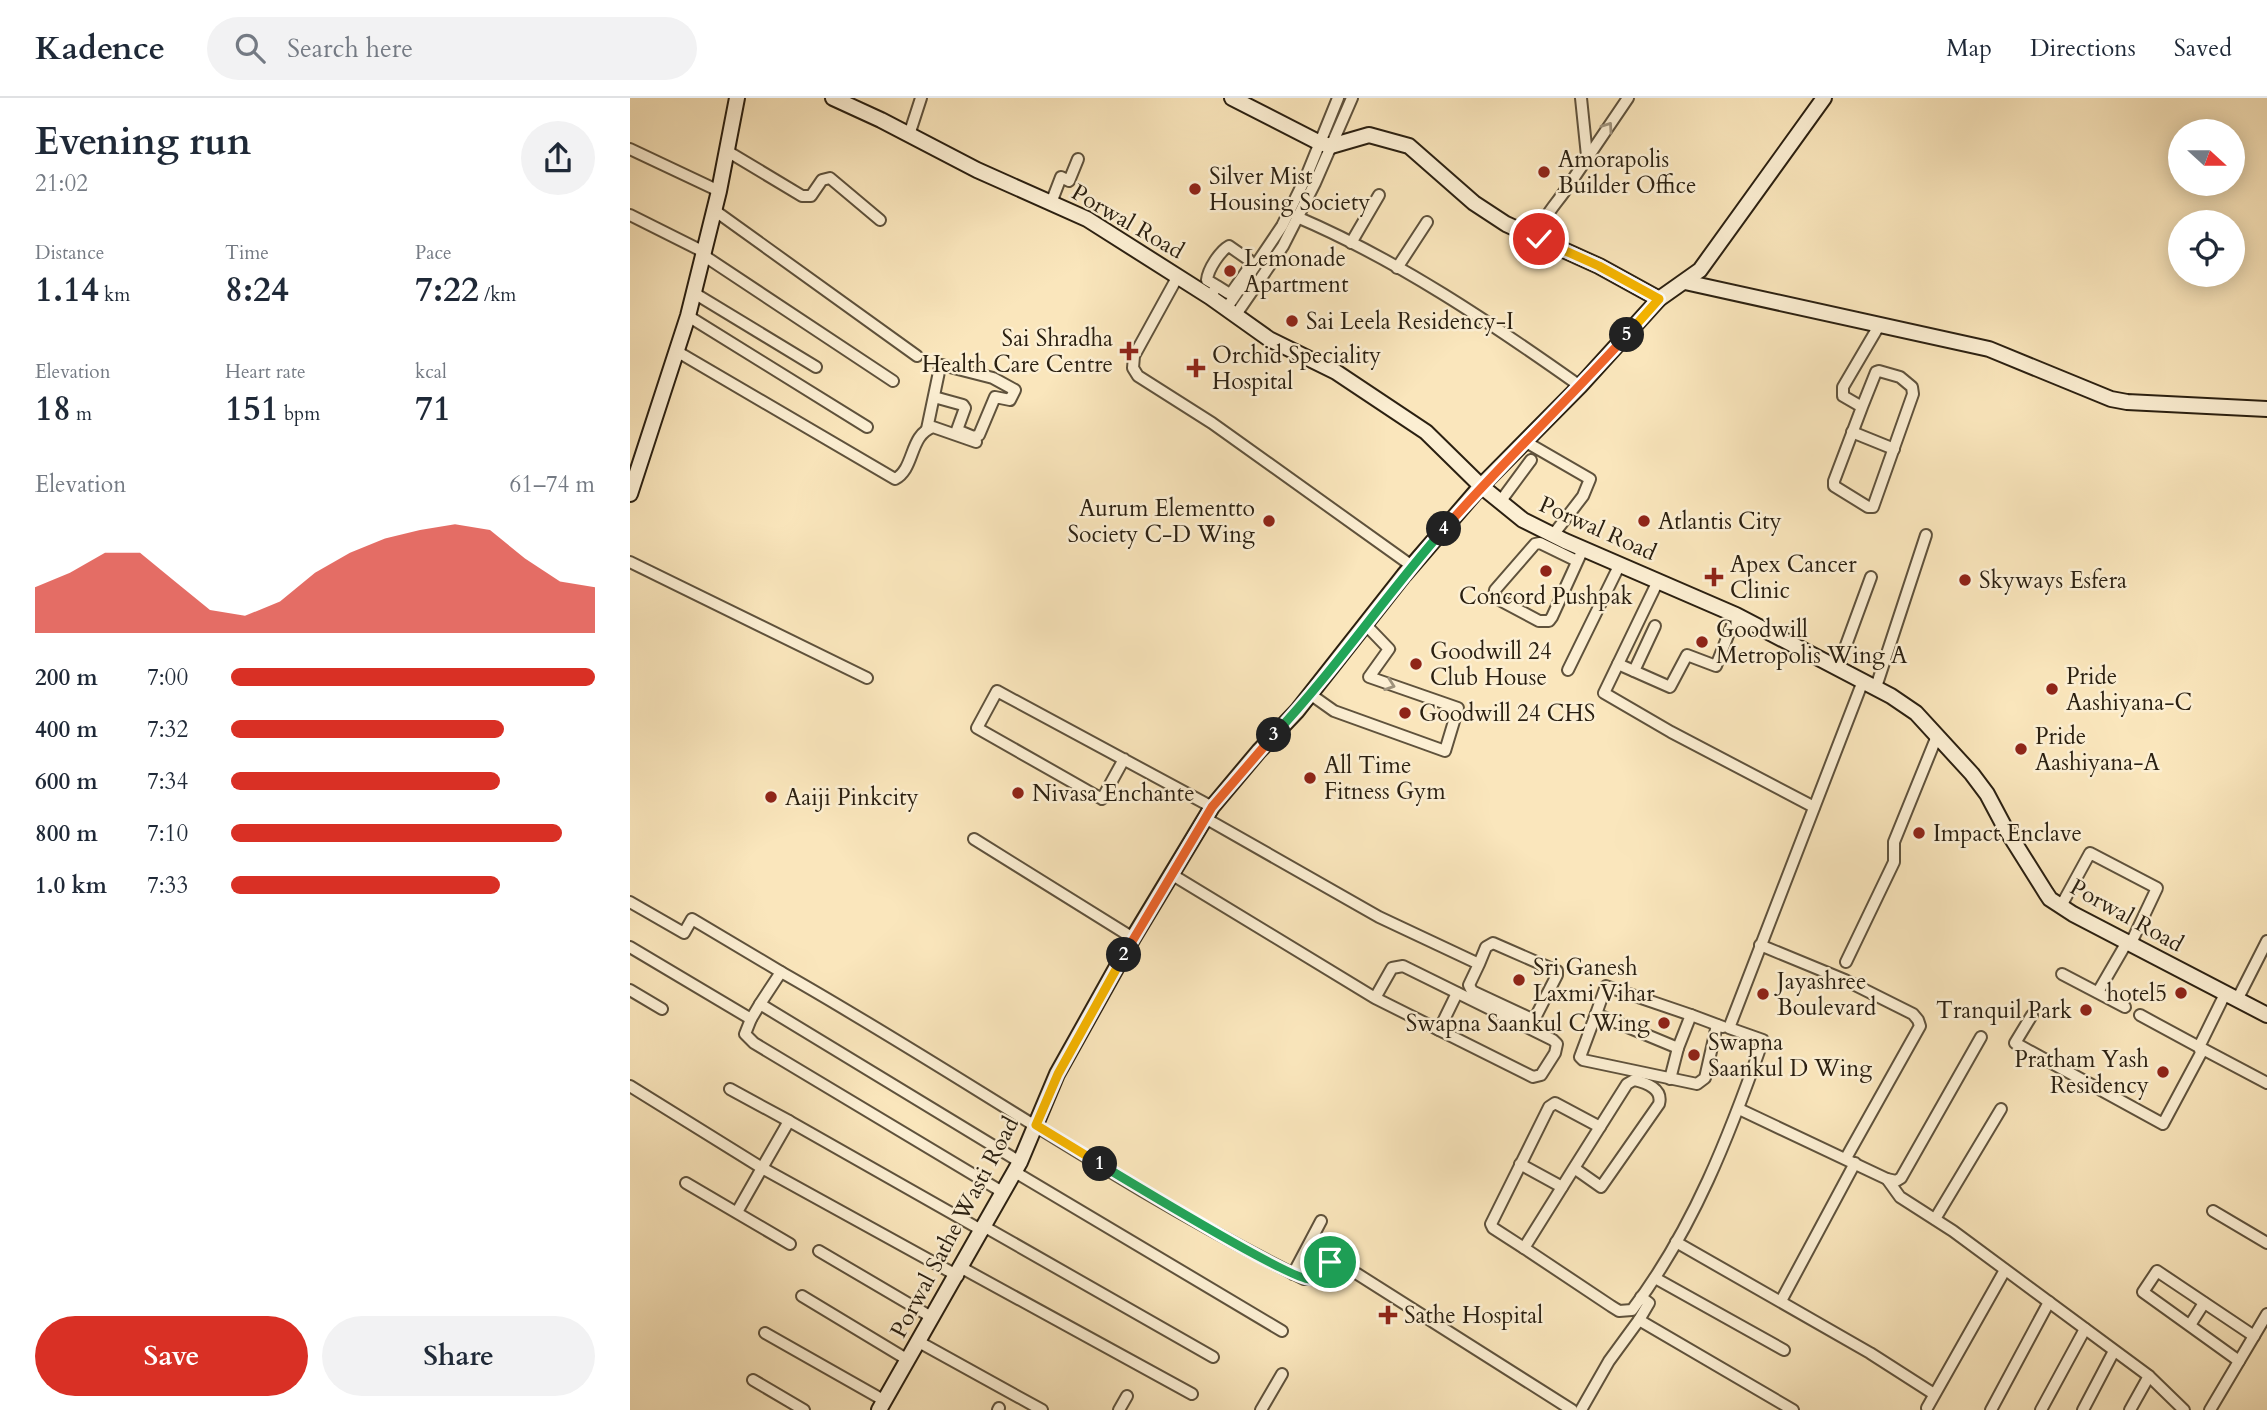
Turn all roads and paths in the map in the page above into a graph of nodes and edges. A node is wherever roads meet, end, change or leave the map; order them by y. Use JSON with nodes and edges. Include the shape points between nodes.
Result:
{"nodes":[{"id":1,"x":833,"y":98,"type":"edge"},
{"id":2,"x":921,"y":98,"type":"edge"},
{"id":3,"x":1232,"y":98,"type":"edge"},
{"id":4,"x":1338,"y":98,"type":"edge"},
{"id":5,"x":1352,"y":98,"type":"edge"},
{"id":6,"x":1581,"y":98,"type":"edge"},
{"id":7,"x":1628,"y":98,"type":"edge"},
{"id":8,"x":1824,"y":98,"type":"edge"},
{"id":9,"x":734,"y":99,"type":"edge"},
{"id":10,"x":909,"y":135,"type":"junction"},
{"id":11,"x":1325,"y":144,"type":"junction"},
{"id":12,"x":630,"y":149,"type":"edge"},
{"id":13,"x":727,"y":151,"type":"junction"},
{"id":14,"x":1587,"y":156,"type":"junction"},
{"id":15,"x":1078,"y":159,"type":"dead end"},
{"id":16,"x":719,"y":191,"type":"junction"},
{"id":17,"x":1379,"y":195,"type":"dead end"},
{"id":18,"x":1051,"y":203,"type":"junction"},
{"id":19,"x":714,"y":210,"type":"junction"},
{"id":20,"x":630,"y":215,"type":"edge"},
{"id":21,"x":1297,"y":217,"type":"junction"},
{"id":22,"x":880,"y":220,"type":"dead end"},
{"id":23,"x":1427,"y":222,"type":"dead end"},
{"id":24,"x":1539,"y":239,"type":"junction"},
{"id":25,"x":1351,"y":243,"type":"junction"},
{"id":26,"x":704,"y":253,"type":"junction"},
{"id":27,"x":1397,"y":268,"type":"junction"},
{"id":28,"x":1178,"y":276,"type":"junction"},
{"id":29,"x":1685,"y":282,"type":"junction"},
{"id":30,"x":1214,"y":292,"type":"junction"},
{"id":31,"x":694,"y":293,"type":"junction"},
{"id":32,"x":1659,"y":299,"type":"junction"},
{"id":33,"x":1231,"y":313,"type":"junction"},
{"id":34,"x":688,"y":316,"type":"junction"},
{"id":35,"x":1880,"y":324,"type":"junction"},
{"id":36,"x":678,"y":352,"type":"junction"},
{"id":37,"x":917,"y":356,"type":"dead end"},
{"id":38,"x":816,"y":367,"type":"dead end"},
{"id":39,"x":893,"y":381,"type":"dead end"},
{"id":40,"x":1580,"y":386,"type":"junction"},
{"id":41,"x":934,"y":397,"type":"junction"},
{"id":42,"x":1862,"y":407,"type":"junction"},
{"id":43,"x":2267,"y":409,"type":"edge"},
{"id":44,"x":867,"y":427,"type":"dead end"},
{"id":45,"x":927,"y":429,"type":"junction"},
{"id":46,"x":1852,"y":432,"type":"junction"},
{"id":47,"x":976,"y":442,"type":"dead end"},
{"id":48,"x":1526,"y":442,"type":"junction"},
{"id":49,"x":1894,"y":449,"type":"junction"},
{"id":50,"x":1531,"y":460,"type":"dead end"},
{"id":51,"x":1481,"y":486,"type":"junction"},
{"id":52,"x":630,"y":494,"type":"edge"},
{"id":53,"x":1500,"y":502,"type":"junction"},
{"id":54,"x":1553,"y":535,"type":"junction"},
{"id":55,"x":1926,"y":535,"type":"dead end"},
{"id":56,"x":1580,"y":555,"type":"junction"},
{"id":57,"x":630,"y":562,"type":"edge"},
{"id":58,"x":1620,"y":564,"type":"junction"},
{"id":59,"x":1412,"y":566,"type":"junction"},
{"id":60,"x":1871,"y":577,"type":"dead end"},
{"id":61,"x":1658,"y":581,"type":"junction"},
{"id":62,"x":1736,"y":615,"type":"junction"},
{"id":63,"x":1365,"y":624,"type":"junction"},
{"id":64,"x":1655,"y":626,"type":"dead end"},
{"id":65,"x":1618,"y":664,"type":"junction"},
{"id":66,"x":1838,"y":667,"type":"junction"},
{"id":67,"x":1568,"y":670,"type":"dead end"},
{"id":68,"x":1634,"y":671,"type":"junction"},
{"id":69,"x":867,"y":678,"type":"dead end"},
{"id":70,"x":1869,"y":684,"type":"junction"},
{"id":71,"x":1310,"y":694,"type":"junction"},
{"id":72,"x":1937,"y":736,"type":"junction"},
{"id":73,"x":1124,"y":759,"type":"junction"},
{"id":74,"x":1814,"y":807,"type":"junction"},
{"id":75,"x":1209,"y":813,"type":"junction"},
{"id":76,"x":974,"y":839,"type":"dead end"},
{"id":77,"x":1171,"y":874,"type":"junction"},
{"id":78,"x":630,"y":902,"type":"edge"},
{"id":79,"x":2061,"y":906,"type":"junction"},
{"id":80,"x":1133,"y":938,"type":"junction"},
{"id":81,"x":2267,"y":941,"type":"edge"},
{"id":82,"x":2129,"y":942,"type":"junction"},
{"id":83,"x":1760,"y":945,"type":"junction"},
{"id":84,"x":630,"y":947,"type":"edge"},
{"id":85,"x":1846,"y":962,"type":"dead end"},
{"id":86,"x":1479,"y":964,"type":"junction"},
{"id":87,"x":780,"y":972,"type":"junction"},
{"id":88,"x":2062,"y":974,"type":"dead end"},
{"id":89,"x":630,"y":990,"type":"edge"},
{"id":90,"x":2098,"y":992,"type":"junction"},
{"id":91,"x":1457,"y":993,"type":"junction"},
{"id":92,"x":2231,"y":997,"type":"junction"},
{"id":93,"x":1375,"y":998,"type":"junction"},
{"id":94,"x":760,"y":1004,"type":"junction"},
{"id":95,"x":2125,"y":1007,"type":"dead end"},
{"id":96,"x":662,"y":1009,"type":"dead end"},
{"id":97,"x":2265,"y":1010,"type":"edge"},
{"id":98,"x":1596,"y":1014,"type":"junction"},
{"id":99,"x":1691,"y":1015,"type":"junction"},
{"id":100,"x":2032,"y":1015,"type":"dead end"},
{"id":101,"x":2140,"y":1015,"type":"dead end"},
{"id":102,"x":751,"y":1019,"type":"junction"},
{"id":103,"x":1717,"y":1025,"type":"junction"},
{"id":104,"x":1729,"y":1028,"type":"junction"},
{"id":105,"x":1439,"y":1030,"type":"junction"},
{"id":106,"x":1981,"y":1037,"type":"dead end"},
{"id":107,"x":2199,"y":1047,"type":"junction"},
{"id":108,"x":1678,"y":1048,"type":"junction"},
{"id":109,"x":1670,"y":1079,"type":"junction"},
{"id":110,"x":2267,"y":1083,"type":"edge"},
{"id":111,"x":630,"y":1086,"type":"edge"},
{"id":112,"x":730,"y":1089,"type":"dead end"},
{"id":113,"x":1739,"y":1109,"type":"junction"},
{"id":114,"x":2001,"y":1109,"type":"dead end"},
{"id":115,"x":789,"y":1121,"type":"junction"},
{"id":116,"x":1036,"y":1125,"type":"junction"},
{"id":117,"x":1600,"y":1127,"type":"junction"},
{"id":118,"x":1850,"y":1160,"type":"junction"},
{"id":119,"x":1520,"y":1164,"type":"junction"},
{"id":120,"x":1018,"y":1167,"type":"junction"},
{"id":121,"x":762,"y":1168,"type":"junction"},
{"id":122,"x":1574,"y":1168,"type":"junction"},
{"id":123,"x":1887,"y":1180,"type":"junction"},
{"id":124,"x":686,"y":1184,"type":"dead end"},
{"id":125,"x":1562,"y":1187,"type":"junction"},
{"id":126,"x":1004,"y":1193,"type":"junction"},
{"id":127,"x":2213,"y":1211,"type":"dead end"},
{"id":128,"x":737,"y":1212,"type":"junction"},
{"id":129,"x":1935,"y":1219,"type":"junction"},
{"id":130,"x":1321,"y":1221,"type":"dead end"},
{"id":131,"x":984,"y":1229,"type":"junction"},
{"id":132,"x":1676,"y":1242,"type":"junction"},
{"id":133,"x":2267,"y":1243,"type":"edge"},
{"id":134,"x":790,"y":1244,"type":"dead end"},
{"id":135,"x":1524,"y":1248,"type":"junction"},
{"id":136,"x":819,"y":1251,"type":"dead end"},
{"id":137,"x":2005,"y":1270,"type":"junction"},
{"id":138,"x":960,"y":1272,"type":"junction"},
{"id":139,"x":1293,"y":1273,"type":"junction"},
{"id":140,"x":1655,"y":1278,"type":"junction"},
{"id":141,"x":802,"y":1296,"type":"dead end"},
{"id":142,"x":1642,"y":1297,"type":"junction"},
{"id":143,"x":1781,"y":1301,"type":"junction"},
{"id":144,"x":2049,"y":1302,"type":"junction"},
{"id":145,"x":2204,"y":1303,"type":"junction"},
{"id":146,"x":2267,"y":1314,"type":"edge"},
{"id":147,"x":933,"y":1318,"type":"junction"},
{"id":148,"x":1639,"y":1320,"type":"junction"},
{"id":149,"x":2190,"y":1325,"type":"junction"},
{"id":150,"x":2085,"y":1329,"type":"junction"},
{"id":151,"x":1282,"y":1331,"type":"dead end"},
{"id":152,"x":765,"y":1333,"type":"dead end"},
{"id":153,"x":2254,"y":1336,"type":"junction"},
{"id":154,"x":919,"y":1342,"type":"junction"},
{"id":155,"x":1784,"y":1350,"type":"dead end"},
{"id":156,"x":2114,"y":1351,"type":"junction"},
{"id":157,"x":1213,"y":1357,"type":"dead end"},
{"id":158,"x":908,"y":1360,"type":"junction"},
{"id":159,"x":2239,"y":1361,"type":"junction"},
{"id":160,"x":1282,"y":1374,"type":"dead end"},
{"id":161,"x":2149,"y":1376,"type":"junction"},
{"id":162,"x":753,"y":1380,"type":"dead end"},
{"id":163,"x":1192,"y":1394,"type":"dead end"},
{"id":164,"x":1934,"y":1394,"type":"junction"},
{"id":165,"x":1127,"y":1396,"type":"dead end"},
{"id":166,"x":882,"y":1405,"type":"edge"},
{"id":167,"x":1927,"y":1408,"type":"dead end"},
{"id":168,"x":804,"y":1410,"type":"edge"},
{"id":169,"x":1042,"y":1410,"type":"edge"},
{"id":170,"x":1119,"y":1410,"type":"edge"},
{"id":171,"x":1261,"y":1410,"type":"edge"},
{"id":172,"x":1572,"y":1410,"type":"edge"},
{"id":173,"x":1581,"y":1410,"type":"edge"},
{"id":174,"x":1793,"y":1410,"type":"edge"},
{"id":175,"x":1991,"y":1410,"type":"edge"},
{"id":176,"x":2041,"y":1410,"type":"edge"},
{"id":177,"x":2083,"y":1410,"type":"edge"},
{"id":178,"x":2130,"y":1410,"type":"edge"},
{"id":179,"x":2184,"y":1410,"type":"edge"},
{"id":180,"x":2210,"y":1410,"type":"edge"}],
"edges":[{"from":1,"to":10,"type":"street","name":"Porwal Road"},
{"from":2,"to":10,"type":"street"},
{"from":3,"to":11,"type":"street"},
{"from":4,"to":11,"type":"street"},
{"from":5,"to":11,"type":"street"},
{"from":6,"to":14,"type":"street"},
{"from":14,"to":7,"type":"street","one_way":true},
{"from":8,"to":29,"type":"street","name":"Porwal Sathe Wasti Road","via":[[1699,270]]},
{"from":9,"to":13,"type":"street"},
{"from":10,"to":18,"type":"street","name":"Porwal Road"},
{"from":11,"to":21,"type":"street"},
{"from":11,"to":24,"type":"street","via":[[1369,135],[1409,146],[1474,203]]},
{"from":11,"to":33,"type":"street"},
{"from":12,"to":16,"type":"street"},
{"from":13,"to":16,"type":"street"},
{"from":13,"to":22,"type":"street","via":[[807,197],[822,180],[830,178]]},
{"from":14,"to":24,"type":"street","via":[[1545,217]]},
{"from":15,"to":18,"type":"street","via":[[1069,181],[1061,177]]},
{"from":16,"to":19,"type":"street"},
{"from":17,"to":25,"type":"street"},
{"from":18,"to":28,"type":"street","name":"Porwal Road","via":[[1087,219]]},
{"from":19,"to":26,"type":"street"},
{"from":19,"to":37,"type":"street"},
{"from":20,"to":26,"type":"street"},
{"from":21,"to":25,"type":"street"},
{"from":21,"to":33,"type":"street","via":[[1283,246]]},
{"from":23,"to":27,"type":"street"},
{"from":24,"to":32,"type":"street"},
{"from":25,"to":27,"type":"street"},
{"from":26,"to":31,"type":"street"},
{"from":26,"to":39,"type":"street"},
{"from":27,"to":40,"type":"street"},
{"from":28,"to":30,"type":"street","name":"Porwal Road"},
{"from":28,"to":59,"type":"street","via":[[1134,356],[1138,376],[1212,422]]},
{"from":29,"to":32,"type":"street","name":"Porwal Sathe Wasti Road"},
{"from":29,"to":35,"type":"street"},
{"from":30,"to":30,"type":"street","via":[[1207,274],[1229,246],[1251,265],[1231,292]]},
{"from":30,"to":33,"type":"street","name":"Porwal Road"},
{"from":31,"to":34,"type":"street"},
{"from":31,"to":38,"type":"street"},
{"from":32,"to":40,"type":"street","name":"Porwal Sathe Wasti Road"},
{"from":33,"to":51,"type":"street","name":"Porwal Road","via":[[1269,339],[1336,372],[1426,432]]},
{"from":34,"to":36,"type":"street"},
{"from":34,"to":44,"type":"street"},
{"from":35,"to":42,"type":"street","via":[[1843,387],[1843,396]]},
{"from":35,"to":43,"type":"street","via":[[1989,349],[2111,398],[2148,405]]},
{"from":36,"to":45,"type":"street","via":[[895,479]]},
{"from":36,"to":52,"type":"street"},
{"from":40,"to":48,"type":"street","name":"Porwal Sathe Wasti Road"},
{"from":41,"to":41,"type":"street","via":[[942,365],[993,378],[1015,390],[1010,400],[995,397],[974,437],[957,430],[963,405]]},
{"from":41,"to":45,"type":"street"},
{"from":42,"to":46,"type":"street"},
{"from":42,"to":49,"type":"street","via":[[1879,370],[1912,387]]},
{"from":45,"to":47,"type":"street"},
{"from":46,"to":49,"type":"street"},
{"from":46,"to":49,"type":"street","via":[[1834,486],[1868,507],[1873,507]]},
{"from":48,"to":51,"type":"street","name":"Porwal Sathe Wasti Road"},
{"from":48,"to":54,"type":"street","via":[[1590,480]]},
{"from":50,"to":53,"type":"street"},
{"from":51,"to":53,"type":"street","name":"Porwal Road"},
{"from":51,"to":59,"type":"street","name":"Porwal Sathe Wasti Road"},
{"from":53,"to":54,"type":"street","name":"Porwal Road","via":[[1522,520]]},
{"from":54,"to":56,"type":"street","name":"Porwal Road"},
{"from":55,"to":70,"type":"street"},
{"from":56,"to":56,"type":"street","via":[[1549,621],[1539,621],[1494,597],[1535,544]]},
{"from":56,"to":58,"type":"street","name":"Porwal Road"},
{"from":57,"to":69,"type":"street"},
{"from":58,"to":61,"type":"street","name":"Porwal Road"},
{"from":58,"to":67,"type":"street"},
{"from":59,"to":63,"type":"street","name":"Porwal Sathe Wasti Road"},
{"from":60,"to":66,"type":"street"},
{"from":61,"to":62,"type":"street","name":"Porwal Road"},
{"from":61,"to":65,"type":"street"},
{"from":62,"to":66,"type":"street","name":"Porwal Road"},
{"from":62,"to":68,"type":"street","via":[[1715,666],[1687,655],[1670,687]]},
{"from":63,"to":71,"type":"street","name":"Porwal Sathe Wasti Road"},
{"from":63,"to":71,"type":"street","one_way":true,"via":[[1389,649],[1368,677],[1458,708],[1445,751],[1334,711]]},
{"from":64,"to":68,"type":"street"},
{"from":65,"to":68,"type":"street"},
{"from":65,"to":74,"type":"street","via":[[1604,693]]},
{"from":66,"to":70,"type":"street","name":"Porwal Road"},
{"from":70,"to":72,"type":"street","name":"Porwal Road","via":[[1916,713]]},
{"from":70,"to":74,"type":"street"},
{"from":71,"to":75,"type":"street","name":"Porwal Sathe Wasti Road"},
{"from":72,"to":79,"type":"street","name":"Porwal Road","via":[[1987,794],[2046,893]]},
{"from":72,"to":85,"type":"street","via":[[1894,842],[1894,862]]},
{"from":73,"to":73,"type":"street","via":[[997,691],[977,728],[1102,799]]},
{"from":73,"to":75,"type":"street"},
{"from":74,"to":83,"type":"street"},
{"from":75,"to":77,"type":"street","name":"Porwal Sathe Wasti Road"},
{"from":75,"to":86,"type":"street","via":[[1379,917]]},
{"from":76,"to":80,"type":"street"},
{"from":77,"to":80,"type":"street","name":"Porwal Sathe Wasti Road"},
{"from":77,"to":93,"type":"street"},
{"from":78,"to":87,"type":"street","via":[[684,933],[692,919]]},
{"from":79,"to":82,"type":"street","name":"Porwal Road"},
{"from":79,"to":82,"type":"street","via":[[2090,853],[2157,888]]},
{"from":80,"to":116,"type":"street","name":"Porwal Sathe Wasti Road","via":[[1058,1074]]},
{"from":81,"to":92,"type":"street"},
{"from":82,"to":90,"type":"street"},
{"from":82,"to":92,"type":"street","name":"Porwal Road"},
{"from":83,"to":104,"type":"street"},
{"from":83,"to":118,"type":"street","via":[[1845,979],[1918,1020],[1920,1026]]},
{"from":84,"to":102,"type":"street"},
{"from":86,"to":86,"type":"street","via":[[1486,947],[1493,943],[1557,971],[1535,1020],[1472,991],[1469,985]]},
{"from":87,"to":94,"type":"street"},
{"from":87,"to":116,"type":"street"},
{"from":88,"to":90,"type":"street"},
{"from":89,"to":96,"type":"street"},
{"from":90,"to":95,"type":"street"},
{"from":91,"to":93,"type":"street","via":[[1397,966]]},
{"from":91,"to":105,"type":"street"},
{"from":91,"to":105,"type":"street","via":[[1553,1040],[1555,1053],[1541,1075],[1533,1077]]},
{"from":92,"to":97,"type":"street","name":"Porwal Road"},
{"from":92,"to":107,"type":"street"},
{"from":93,"to":105,"type":"street"},
{"from":94,"to":102,"type":"street"},
{"from":94,"to":120,"type":"street"},
{"from":98,"to":99,"type":"street","via":[[1606,986]]},
{"from":98,"to":108,"type":"street"},
{"from":98,"to":109,"type":"street","via":[[1580,1051],[1583,1060]]},
{"from":99,"to":103,"type":"street"},
{"from":99,"to":108,"type":"street"},
{"from":100,"to":107,"type":"street","via":[[2015,1040],[2019,1047],[2163,1124],[2201,1053]]},
{"from":101,"to":107,"type":"street"},
{"from":102,"to":126,"type":"street","via":[[745,1034],[754,1043]]},
{"from":103,"to":104,"type":"street"},
{"from":103,"to":109,"type":"street","via":[[1701,1083]]},
{"from":104,"to":113,"type":"street","via":[[1763,1040]]},
{"from":106,"to":123,"type":"street","via":[[1900,1178]]},
{"from":107,"to":110,"type":"street"},
{"from":108,"to":109,"type":"street"},
{"from":111,"to":121,"type":"street"},
{"from":112,"to":115,"type":"street"},
{"from":113,"to":118,"type":"street"},
{"from":113,"to":132,"type":"street"},
{"from":114,"to":129,"type":"street"},
{"from":115,"to":121,"type":"street"},
{"from":115,"to":131,"type":"street"},
{"from":116,"to":120,"type":"street","name":"Porwal Sathe Wasti Road"},
{"from":116,"to":139,"type":"street"},
{"from":117,"to":119,"type":"street","via":[[1552,1104]]},
{"from":117,"to":122,"type":"street"},
{"from":117,"to":122,"type":"street","via":[[1630,1081],[1639,1081],[1660,1094],[1659,1104],[1601,1187]]},
{"from":118,"to":123,"type":"street"},
{"from":118,"to":143,"type":"street"},
{"from":119,"to":125,"type":"street"},
{"from":119,"to":135,"type":"street","via":[[1491,1224]]},
{"from":120,"to":126,"type":"street","name":"Porwal Sathe Wasti Road"},
{"from":120,"to":151,"type":"street"},
{"from":121,"to":128,"type":"street"},
{"from":121,"to":138,"type":"street"},
{"from":122,"to":125,"type":"street"},
{"from":123,"to":129,"type":"street","via":[[1900,1196]]},
{"from":124,"to":128,"type":"street"},
{"from":125,"to":135,"type":"street"},
{"from":126,"to":131,"type":"street","name":"Porwal Sathe Wasti Road"},
{"from":127,"to":133,"type":"street"},
{"from":128,"to":134,"type":"street"},
{"from":129,"to":137,"type":"street"},
{"from":130,"to":139,"type":"street"},
{"from":131,"to":138,"type":"street","name":"Porwal Sathe Wasti Road"},
{"from":131,"to":157,"type":"street"},
{"from":132,"to":140,"type":"street"},
{"from":132,"to":143,"type":"street"},
{"from":135,"to":142,"type":"street","via":[[1619,1311],[1632,1310]]},
{"from":136,"to":147,"type":"street"},
{"from":137,"to":144,"type":"street"},
{"from":137,"to":164,"type":"street"},
{"from":138,"to":147,"type":"street","name":"Porwal Sathe Wasti Road"},
{"from":138,"to":163,"type":"street"},
{"from":139,"to":172,"type":"street","via":[[1310,1279],[1330,1262],[1340,1264]]},
{"from":140,"to":142,"type":"street"},
{"from":140,"to":155,"type":"street"},
{"from":141,"to":158,"type":"street"},
{"from":142,"to":148,"type":"street","via":[[1650,1303]]},
{"from":143,"to":164,"type":"street"},
{"from":144,"to":150,"type":"street"},
{"from":144,"to":175,"type":"street"},
{"from":145,"to":149,"type":"street"},
{"from":145,"to":149,"type":"street","via":[[2157,1271],[2143,1292]]},
{"from":145,"to":153,"type":"street"},
{"from":146,"to":153,"type":"street"},
{"from":147,"to":154,"type":"street","name":"Porwal Sathe Wasti Road"},
{"from":148,"to":173,"type":"street"},
{"from":148,"to":174,"type":"street"},
{"from":149,"to":159,"type":"street"},
{"from":150,"to":156,"type":"street"},
{"from":150,"to":176,"type":"street"},
{"from":152,"to":166,"type":"street"},
{"from":153,"to":159,"type":"street"},
{"from":154,"to":158,"type":"street","name":"Porwal Sathe Wasti Road"},
{"from":154,"to":169,"type":"street"},
{"from":156,"to":161,"type":"street"},
{"from":156,"to":177,"type":"street"},
{"from":158,"to":166,"type":"street","name":"Porwal Sathe Wasti Road"},
{"from":159,"to":180,"type":"street"},
{"from":160,"to":171,"type":"street"},
{"from":161,"to":178,"type":"street"},
{"from":161,"to":179,"type":"street"},
{"from":162,"to":168,"type":"street"},
{"from":164,"to":167,"type":"street"},
{"from":165,"to":170,"type":"street"}]}
